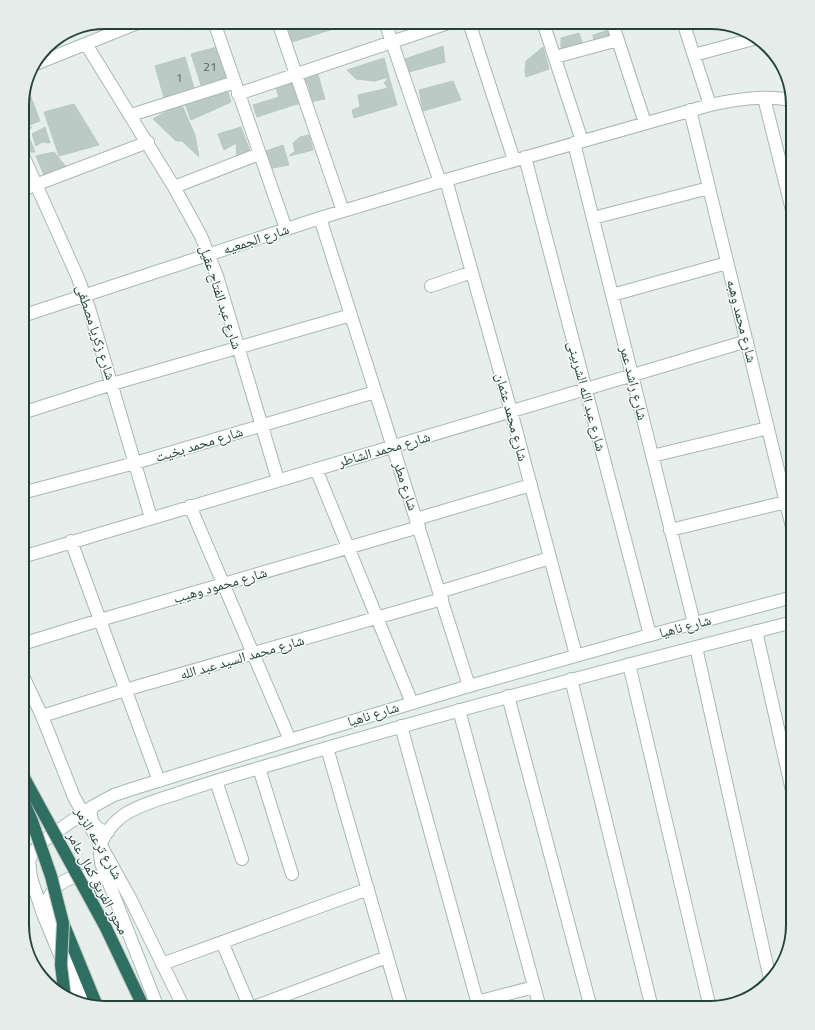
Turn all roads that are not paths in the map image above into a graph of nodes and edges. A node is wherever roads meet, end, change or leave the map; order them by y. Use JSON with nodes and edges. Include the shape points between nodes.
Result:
{"nodes":[{"id":1,"x":123,"y":29,"type":"edge"},
{"id":2,"x":216,"y":29,"type":"edge"},
{"id":3,"x":280,"y":29,"type":"edge"},
{"id":4,"x":387,"y":29,"type":"edge"},
{"id":5,"x":430,"y":29,"type":"edge"},
{"id":6,"x":472,"y":29,"type":"edge"},
{"id":7,"x":545,"y":29,"type":"edge"},
{"id":8,"x":614,"y":29,"type":"edge"},
{"id":9,"x":685,"y":29,"type":"edge"},
{"id":10,"x":618,"y":40,"type":"junction"},
{"id":11,"x":749,"y":40,"type":"edge"},
{"id":12,"x":392,"y":42,"type":"junction"},
{"id":13,"x":86,"y":44,"type":"junction"},
{"id":14,"x":694,"y":54,"type":"junction"},
{"id":15,"x":555,"y":57,"type":"junction"},
{"id":16,"x":46,"y":58,"type":"edge"},
{"id":17,"x":296,"y":74,"type":"junction"},
{"id":18,"x":235,"y":82,"type":"junction"},
{"id":19,"x":238,"y":94,"type":"junction"},
{"id":20,"x":764,"y":98,"type":"junction"},
{"id":21,"x":785,"y":100,"type":"edge"},
{"id":22,"x":710,"y":105,"type":"junction"},
{"id":23,"x":690,"y":110,"type":"junction"},
{"id":24,"x":131,"y":115,"type":"junction"},
{"id":25,"x":645,"y":123,"type":"junction"},
{"id":26,"x":148,"y":142,"type":"junction"},
{"id":27,"x":578,"y":142,"type":"junction"},
{"id":28,"x":259,"y":154,"type":"junction"},
{"id":29,"x":519,"y":158,"type":"junction"},
{"id":30,"x":29,"y":169,"type":"edge"},
{"id":31,"x":443,"y":181,"type":"junction"},
{"id":32,"x":36,"y":185,"type":"junction"},
{"id":33,"x":786,"y":186,"type":"edge"},
{"id":34,"x":174,"y":187,"type":"junction"},
{"id":35,"x":29,"y":188,"type":"edge"},
{"id":36,"x":709,"y":188,"type":"junction"},
{"id":37,"x":343,"y":212,"type":"junction"},
{"id":38,"x":320,"y":218,"type":"junction"},
{"id":39,"x":592,"y":218,"type":"junction"},
{"id":40,"x":286,"y":229,"type":"junction"},
{"id":41,"x":209,"y":254,"type":"junction"},
{"id":42,"x":727,"y":263,"type":"junction"},
{"id":43,"x":472,"y":272,"type":"junction"},
{"id":44,"x":431,"y":286,"type":"dead end"},
{"id":45,"x":612,"y":295,"type":"junction"},
{"id":46,"x":85,"y":296,"type":"junction"},
{"id":47,"x":29,"y":314,"type":"edge"},
{"id":48,"x":351,"y":315,"type":"junction"},
{"id":49,"x":747,"y":341,"type":"junction"},
{"id":50,"x":238,"y":348,"type":"junction"},
{"id":51,"x":632,"y":375,"type":"junction"},
{"id":52,"x":112,"y":384,"type":"junction"},
{"id":53,"x":586,"y":389,"type":"junction"},
{"id":54,"x":375,"y":392,"type":"junction"},
{"id":55,"x":29,"y":411,"type":"edge"},
{"id":56,"x":511,"y":411,"type":"junction"},
{"id":57,"x":262,"y":425,"type":"junction"},
{"id":58,"x":768,"y":428,"type":"junction"},
{"id":59,"x":393,"y":446,"type":"junction"},
{"id":60,"x":652,"y":456,"type":"junction"},
{"id":61,"x":135,"y":463,"type":"junction"},
{"id":62,"x":316,"y":469,"type":"junction"},
{"id":63,"x":278,"y":480,"type":"junction"},
{"id":64,"x":531,"y":485,"type":"junction"},
{"id":65,"x":29,"y":491,"type":"edge"},
{"id":66,"x":786,"y":502,"type":"joint"},
{"id":67,"x":190,"y":506,"type":"junction"},
{"id":68,"x":151,"y":518,"type":"junction"},
{"id":69,"x":417,"y":523,"type":"junction"},
{"id":70,"x":670,"y":530,"type":"junction"},
{"id":71,"x":71,"y":542,"type":"junction"},
{"id":72,"x":348,"y":548,"type":"junction"},
{"id":73,"x":29,"y":555,"type":"edge"},
{"id":74,"x":550,"y":558,"type":"junction"},
{"id":75,"x":222,"y":584,"type":"junction"},
{"id":76,"x":441,"y":596,"type":"junction"},
{"id":77,"x":786,"y":599,"type":"edge"},
{"id":78,"x":377,"y":618,"type":"junction"},
{"id":79,"x":100,"y":620,"type":"junction"},
{"id":80,"x":694,"y":623,"type":"junction"},
{"id":81,"x":786,"y":624,"type":"edge"},
{"id":82,"x":756,"y":631,"type":"junction"},
{"id":83,"x":650,"y":635,"type":"junction"},
{"id":84,"x":29,"y":642,"type":"edge"},
{"id":85,"x":696,"y":647,"type":"junction"},
{"id":86,"x":252,"y":654,"type":"junction"},
{"id":87,"x":576,"y":656,"type":"junction"},
{"id":88,"x":629,"y":664,"type":"junction"},
{"id":89,"x":571,"y":679,"type":"junction"},
{"id":90,"x":469,"y":686,"type":"junction"},
{"id":91,"x":29,"y":689,"type":"edge"},
{"id":92,"x":126,"y":690,"type":"junction"},
{"id":93,"x":508,"y":696,"type":"junction"},
{"id":94,"x":412,"y":703,"type":"junction"},
{"id":95,"x":459,"y":710,"type":"junction"},
{"id":96,"x":42,"y":716,"type":"junction"},
{"id":97,"x":402,"y":726,"type":"junction"},
{"id":98,"x":290,"y":740,"type":"junction"},
{"id":99,"x":327,"y":748,"type":"junction"},
{"id":100,"x":786,"y":764,"type":"edge"},
{"id":101,"x":259,"y":768,"type":"junction"},
{"id":102,"x":159,"y":780,"type":"junction"},
{"id":103,"x":216,"y":781,"type":"junction"},
{"id":104,"x":29,"y":787,"type":"edge"},
{"id":105,"x":87,"y":811,"type":"junction"},
{"id":106,"x":29,"y":814,"type":"edge"},
{"id":107,"x":108,"y":832,"type":"junction"},
{"id":108,"x":101,"y":845,"type":"junction"},
{"id":109,"x":242,"y":859,"type":"dead end"},
{"id":110,"x":292,"y":874,"type":"dead end"},
{"id":111,"x":107,"y":879,"type":"junction"},
{"id":112,"x":368,"y":889,"type":"junction"},
{"id":113,"x":44,"y":908,"type":"junction"},
{"id":114,"x":63,"y":923,"type":"junction"},
{"id":115,"x":222,"y":942,"type":"junction"},
{"id":116,"x":387,"y":957,"type":"junction"},
{"id":117,"x":162,"y":964,"type":"junction"},
{"id":118,"x":769,"y":973,"type":"edge"},
{"id":119,"x":534,"y":987,"type":"junction"},
{"id":120,"x":65,"y":989,"type":"edge"},
{"id":121,"x":77,"y":995,"type":"edge"},
{"id":122,"x":85,"y":998,"type":"edge"},
{"id":123,"x":95,"y":1000,"type":"edge"},
{"id":124,"x":141,"y":1001,"type":"edge"},
{"id":125,"x":155,"y":1001,"type":"edge"},
{"id":126,"x":180,"y":1001,"type":"edge"},
{"id":127,"x":248,"y":1001,"type":"edge"},
{"id":128,"x":270,"y":1001,"type":"edge"},
{"id":129,"x":400,"y":1001,"type":"edge"},
{"id":130,"x":477,"y":1001,"type":"edge"},
{"id":131,"x":490,"y":1001,"type":"edge"},
{"id":132,"x":538,"y":1001,"type":"edge"},
{"id":133,"x":589,"y":1001,"type":"edge"},
{"id":134,"x":650,"y":1001,"type":"edge"},
{"id":135,"x":708,"y":1001,"type":"edge"}],
"edges":[{"from":1,"to":13,"type":"street"},
{"from":2,"to":18,"type":"street"},
{"from":3,"to":17,"type":"street"},
{"from":4,"to":12,"type":"street","name":"شارع محمد عثمان"},
{"from":5,"to":12,"type":"street"},
{"from":6,"to":29,"type":"street","name":"شارع عبد الله الشربينى"},
{"from":7,"to":15,"type":"street","name":"شارع راشد عمر"},
{"from":8,"to":10,"type":"street"},
{"from":9,"to":14,"type":"street"},
{"from":10,"to":15,"type":"street"},
{"from":10,"to":25,"type":"street"},
{"from":11,"to":14,"type":"street"},
{"from":12,"to":17,"type":"street"},
{"from":12,"to":31,"type":"street","name":"شارع محمد عثمان"},
{"from":13,"to":16,"type":"street"},
{"from":13,"to":24,"type":"street","name":"شارع عبد الفتاح عقيل"},
{"from":14,"to":22,"type":"street"},
{"from":15,"to":27,"type":"street","name":"شارع راشد عمر"},
{"from":17,"to":19,"type":"street"},
{"from":17,"to":37,"type":"street"},
{"from":18,"to":19,"type":"street"},
{"from":18,"to":24,"type":"street"},
{"from":19,"to":28,"type":"street"},
{"from":20,"to":21,"type":"street","name":"شارع الجمعيه"},
{"from":20,"to":22,"type":"street","name":"شارع الجمعيه","via":[[737,99]]},
{"from":20,"to":33,"type":"street"},
{"from":22,"to":23,"type":"street","name":"شارع الجمعيه"},
{"from":23,"to":25,"type":"street","name":"شارع الجمعيه"},
{"from":23,"to":36,"type":"street","name":"شارع محمد وهبه"},
{"from":24,"to":26,"type":"street","name":"شارع عبد الفتاح عقيل"},
{"from":25,"to":27,"type":"street","name":"شارع الجمعيه"},
{"from":26,"to":32,"type":"street"},
{"from":26,"to":34,"type":"street","name":"شارع عبد الفتاح عقيل"},
{"from":27,"to":29,"type":"street","name":"شارع الجمعيه"},
{"from":27,"to":39,"type":"street","name":"شارع راشد عمر"},
{"from":28,"to":34,"type":"street"},
{"from":28,"to":40,"type":"street"},
{"from":29,"to":31,"type":"street","name":"شارع الجمعيه"},
{"from":29,"to":53,"type":"street","name":"شارع عبد الله الشربينى"},
{"from":30,"to":32,"type":"street","name":"شارع زكريا مصطفى"},
{"from":31,"to":37,"type":"street","name":"شارع الجمعيه"},
{"from":31,"to":43,"type":"street","name":"شارع محمد عثمان"},
{"from":32,"to":35,"type":"street"},
{"from":32,"to":46,"type":"street","name":"شارع زكريا مصطفى"},
{"from":34,"to":41,"type":"street","name":"شارع عبد الفتاح عقيل"},
{"from":36,"to":39,"type":"street"},
{"from":36,"to":42,"type":"street","name":"شارع محمد وهبه"},
{"from":37,"to":38,"type":"street","name":"شارع الجمعيه"},
{"from":38,"to":40,"type":"street","name":"شارع الجمعيه"},
{"from":38,"to":48,"type":"street","name":"شارع مطر"},
{"from":39,"to":45,"type":"street","name":"شارع راشد عمر"},
{"from":40,"to":41,"type":"street","name":"شارع الجمعيه"},
{"from":41,"to":46,"type":"street","name":"شارع الجمعيه"},
{"from":41,"to":50,"type":"street","name":"شارع عبد الفتاح عقيل"},
{"from":42,"to":45,"type":"street"},
{"from":42,"to":49,"type":"street","name":"شارع محمد وهبه"},
{"from":43,"to":44,"type":"street"},
{"from":43,"to":56,"type":"street","name":"شارع محمد عثمان"},
{"from":45,"to":51,"type":"street","name":"شارع راشد عمر"},
{"from":46,"to":47,"type":"street","name":"شارع الجمعيه"},
{"from":46,"to":52,"type":"street","name":"شارع زكريا مصطفى"},
{"from":48,"to":50,"type":"street"},
{"from":48,"to":54,"type":"street","name":"شارع مطر"},
{"from":49,"to":51,"type":"street","name":"شارع محمد الشاطر"},
{"from":49,"to":58,"type":"street","name":"شارع محمد وهبه"},
{"from":50,"to":52,"type":"street"},
{"from":50,"to":57,"type":"street","name":"شارع عبد الفتاح عقيل"},
{"from":51,"to":53,"type":"street","name":"شارع محمد الشاطر"},
{"from":51,"to":60,"type":"street","name":"شارع راشد عمر"},
{"from":52,"to":55,"type":"street"},
{"from":52,"to":61,"type":"street","name":"شارع زكريا مصطفى"},
{"from":53,"to":56,"type":"street","name":"شارع محمد الشاطر"},
{"from":53,"to":83,"type":"street","name":"شارع عبد الله الشربينى"},
{"from":54,"to":57,"type":"street","name":"شارع محمد بخيت"},
{"from":54,"to":59,"type":"street","name":"شارع مطر"},
{"from":56,"to":59,"type":"street","name":"شارع محمد الشاطر"},
{"from":56,"to":64,"type":"street","name":"شارع محمد عثمان"},
{"from":57,"to":61,"type":"street","name":"شارع محمد بخيت"},
{"from":57,"to":63,"type":"street","name":"شارع عبد الفتاح عقيل"},
{"from":58,"to":60,"type":"street"},
{"from":58,"to":66,"type":"street","name":"شارع محمد وهبه"},
{"from":59,"to":62,"type":"street","name":"شارع محمد الشاطر"},
{"from":59,"to":69,"type":"street","name":"شارع مطر"},
{"from":60,"to":70,"type":"street","name":"شارع راشد عمر"},
{"from":61,"to":65,"type":"street","name":"شارع محمد بخيت"},
{"from":61,"to":68,"type":"street","name":"شارع زكريا مصطفى"},
{"from":62,"to":63,"type":"street","name":"شارع محمد الشاطر"},
{"from":62,"to":72,"type":"street"},
{"from":63,"to":67,"type":"street","name":"شارع محمد الشاطر"},
{"from":64,"to":69,"type":"street","name":"شارع محمود وهيب"},
{"from":64,"to":74,"type":"street","name":"شارع محمد عثمان"},
{"from":66,"to":70,"type":"street"},
{"from":67,"to":68,"type":"street","name":"شارع محمد الشاطر"},
{"from":67,"to":75,"type":"street"},
{"from":68,"to":71,"type":"street","name":"شارع محمد الشاطر"},
{"from":69,"to":72,"type":"street","name":"شارع محمود وهيب"},
{"from":69,"to":76,"type":"street","name":"شارع مطر"},
{"from":70,"to":80,"type":"street","name":"شارع راشد عمر"},
{"from":71,"to":73,"type":"street","name":"شارع محمد الشاطر"},
{"from":71,"to":79,"type":"street"},
{"from":72,"to":75,"type":"street","name":"شارع محمود وهيب"},
{"from":72,"to":78,"type":"street"},
{"from":74,"to":76,"type":"street","name":"شارع محمد السيد عبد الله"},
{"from":74,"to":87,"type":"street","name":"شارع محمد عثمان"},
{"from":75,"to":79,"type":"street","name":"شارع محمود وهيب"},
{"from":75,"to":86,"type":"street"},
{"from":76,"to":78,"type":"street","name":"شارع محمد السيد عبد الله"},
{"from":76,"to":90,"type":"street","name":"شارع مطر"},
{"from":77,"to":80,"type":"street","name":"شارع ناهيا"},
{"from":78,"to":86,"type":"street","name":"شارع محمد السيد عبد الله"},
{"from":78,"to":94,"type":"street"},
{"from":79,"to":84,"type":"street","name":"شارع محمود وهيب"},
{"from":79,"to":92,"type":"street"},
{"from":80,"to":83,"type":"street","name":"شارع ناهيا"},
{"from":81,"to":82,"type":"street","name":"شارع ناهيا"},
{"from":82,"to":85,"type":"street","name":"شارع ناهيا"},
{"from":82,"to":100,"type":"street"},
{"from":83,"to":87,"type":"street","name":"شارع ناهيا"},
{"from":85,"to":88,"type":"street","name":"شارع ناهيا"},
{"from":85,"to":118,"type":"street"},
{"from":86,"to":92,"type":"street","name":"شارع محمد السيد عبد الله"},
{"from":86,"to":98,"type":"street"},
{"from":87,"to":90,"type":"street","name":"شارع ناهيا"},
{"from":88,"to":89,"type":"street","name":"شارع ناهيا"},
{"from":88,"to":135,"type":"street"},
{"from":89,"to":93,"type":"street","name":"شارع ناهيا"},
{"from":89,"to":134,"type":"street"},
{"from":90,"to":94,"type":"street","name":"شارع ناهيا"},
{"from":91,"to":96,"type":"street","name":"شارع ترعه الزمر"},
{"from":92,"to":96,"type":"street","name":"شارع محمد السيد عبد الله"},
{"from":92,"to":102,"type":"street"},
{"from":93,"to":95,"type":"street","name":"شارع ناهيا"},
{"from":93,"to":133,"type":"street"},
{"from":94,"to":98,"type":"street","name":"شارع ناهيا"},
{"from":95,"to":97,"type":"street","name":"شارع ناهيا"},
{"from":95,"to":119,"type":"street"},
{"from":96,"to":105,"type":"street","name":"شارع ترعه الزمر","via":[[74,797]]},
{"from":97,"to":99,"type":"street","name":"شارع ناهيا"},
{"from":97,"to":130,"type":"street"},
{"from":98,"to":102,"type":"street","name":"شارع ناهيا"},
{"from":99,"to":101,"type":"street","name":"شارع ناهيا"},
{"from":99,"to":112,"type":"street"},
{"from":101,"to":103,"type":"street","name":"شارع ناهيا"},
{"from":101,"to":110,"type":"street"},
{"from":102,"to":105,"type":"street","name":"شارع ناهيا","via":[[114,795]]},
{"from":103,"to":107,"type":"street","name":"شارع ناهيا","via":[[137,807],[121,818]]},
{"from":103,"to":109,"type":"street"},
{"from":104,"to":124,"type":"highway","name":"محور الفريق كمال عامر","bridge":true,"via":[[106,928]]},
{"from":105,"to":107,"type":"street","via":[[95,826]]},
{"from":105,"to":108,"type":"street","name":"شارع ترعه الزمر"},
{"from":105,"to":113,"type":"street","name":"شارع ناهيا","via":[[43,841],[29,860],[31,878]]},
{"from":106,"to":114,"type":"highway","bridge":true,"via":[[51,876]]},
{"from":107,"to":108,"type":"street","name":"شارع ناهيا"},
{"from":108,"to":111,"type":"street","via":[[101,863]]},
{"from":108,"to":117,"type":"street","name":"شارع ترعه الزمر"},
{"from":111,"to":113,"type":"street","via":[[94,875],[80,875],[66,880],[55,888]]},
{"from":111,"to":125,"type":"street"},
{"from":112,"to":115,"type":"street"},
{"from":112,"to":116,"type":"street"},
{"from":113,"to":121,"type":"street","bridge":true},
{"from":113,"to":122,"type":"lane"},
{"from":114,"to":120,"type":"highway","bridge":true,"via":[[61,965]]},
{"from":114,"to":123,"type":"highway"},
{"from":115,"to":117,"type":"street"},
{"from":115,"to":127,"type":"street"},
{"from":116,"to":128,"type":"street"},
{"from":116,"to":129,"type":"street"},
{"from":117,"to":126,"type":"street","name":"شارع ترعه الزمر"},
{"from":119,"to":131,"type":"street"},
{"from":119,"to":132,"type":"street"}]}
